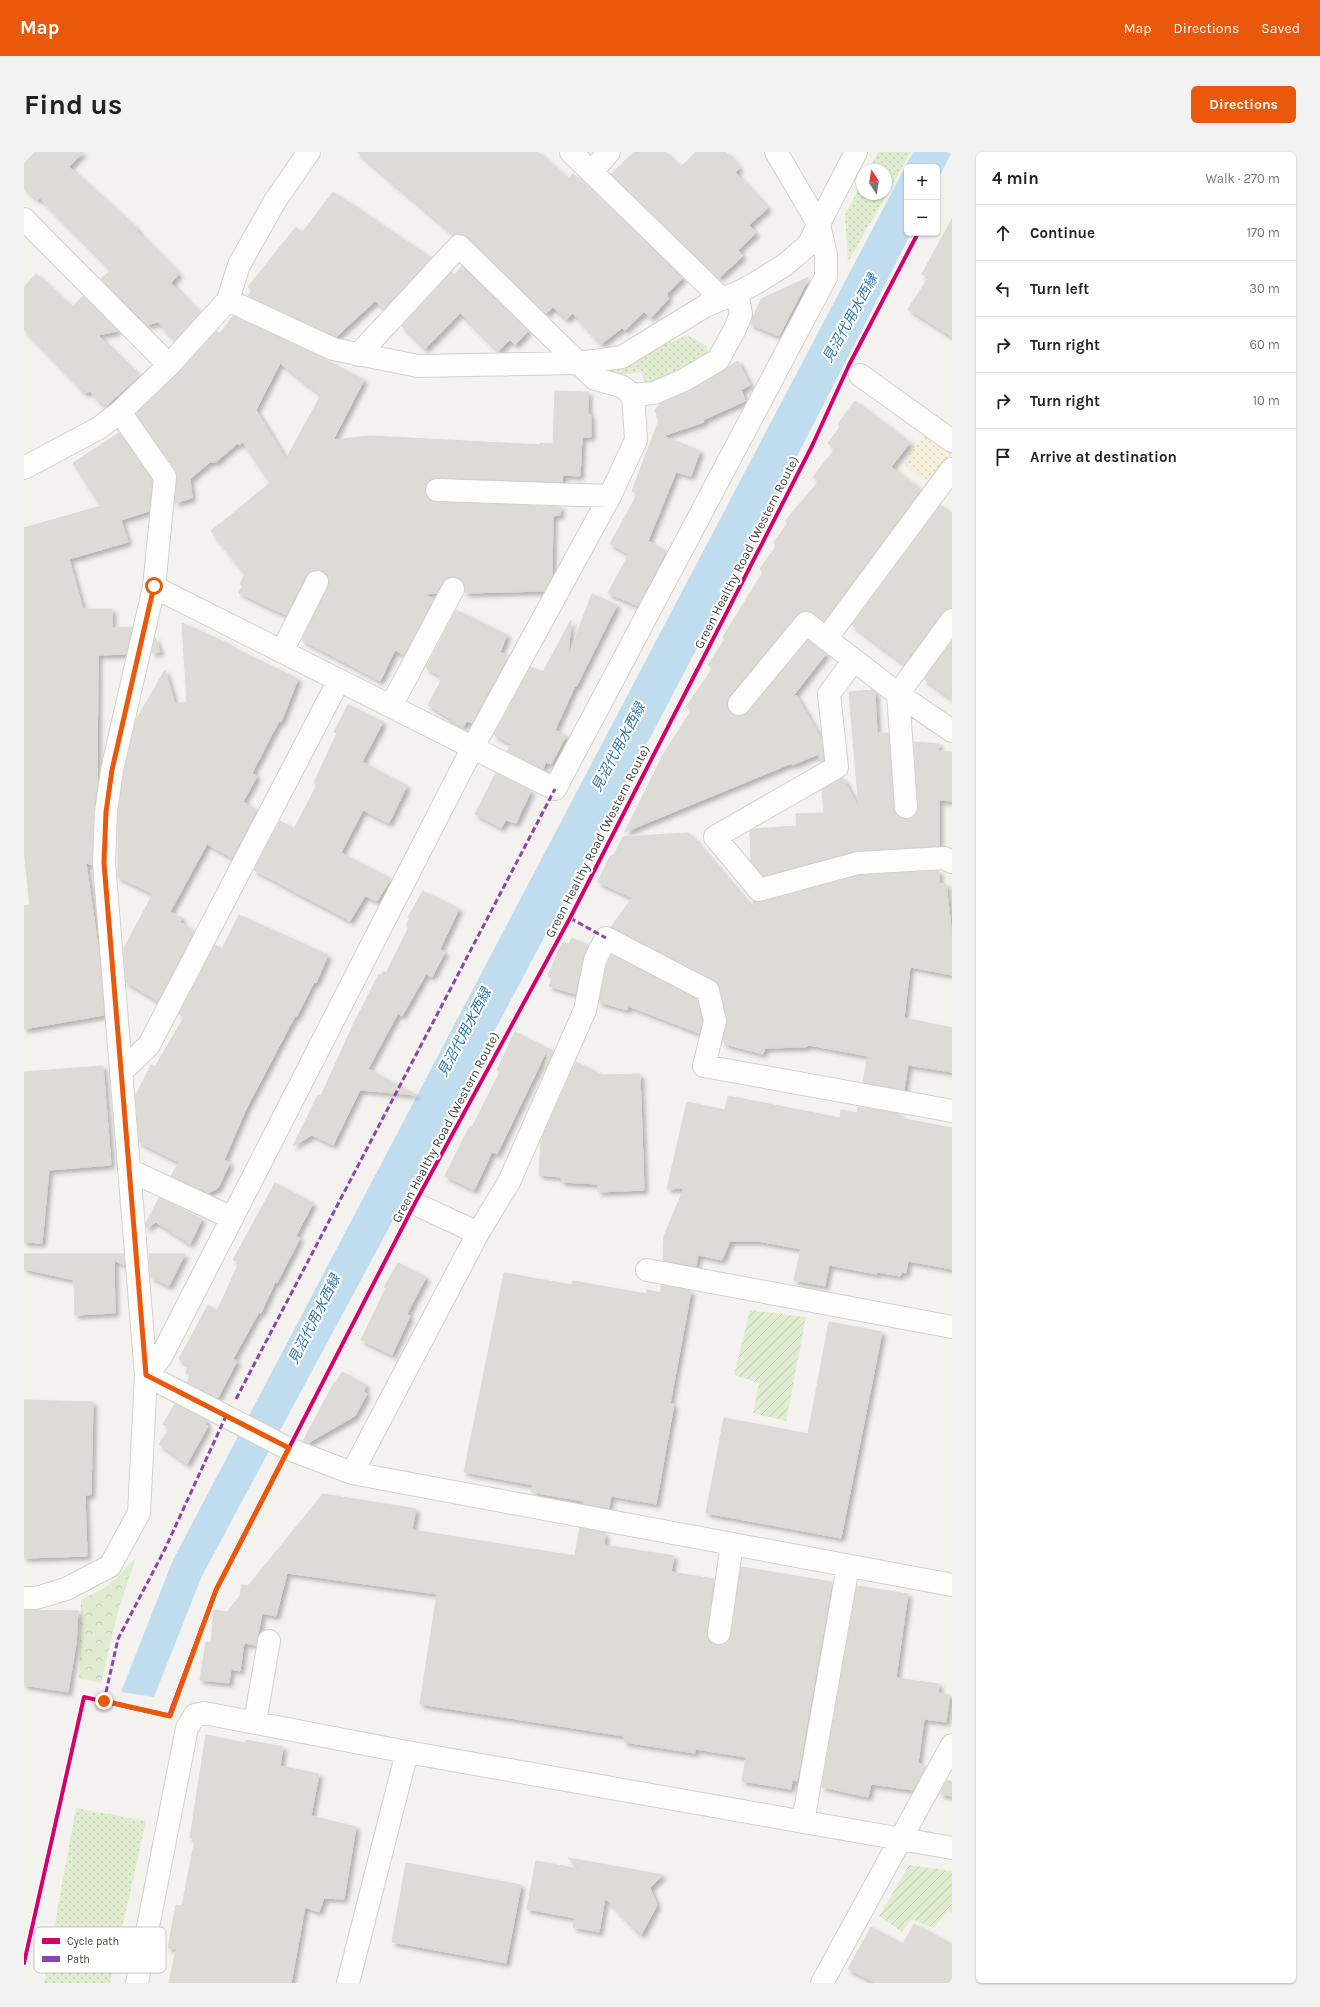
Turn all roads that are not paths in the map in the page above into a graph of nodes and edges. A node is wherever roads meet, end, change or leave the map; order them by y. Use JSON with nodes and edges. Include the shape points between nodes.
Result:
{"nodes":[{"id":1,"x":309,"y":152,"type":"edge"},
{"id":2,"x":571,"y":152,"type":"edge"},
{"id":3,"x":609,"y":152,"type":"edge"},
{"id":4,"x":776,"y":152,"type":"edge"},
{"id":5,"x":856,"y":152,"type":"edge"},
{"id":6,"x":592,"y":172,"type":"junction"},
{"id":7,"x":24,"y":219,"type":"edge"},
{"id":8,"x":819,"y":225,"type":"junction"},
{"id":9,"x":729,"y":296,"type":"junction"},
{"id":10,"x":228,"y":300,"type":"junction"},
{"id":11,"x":358,"y":355,"type":"junction"},
{"id":12,"x":580,"y":363,"type":"junction"},
{"id":13,"x":169,"y":365,"type":"junction"},
{"id":14,"x":860,"y":375,"type":"dead end"},
{"id":15,"x":633,"y":395,"type":"junction"},
{"id":16,"x":120,"y":412,"type":"junction"},
{"id":17,"x":952,"y":441,"type":"edge"},
{"id":18,"x":24,"y":468,"type":"edge"},
{"id":19,"x":952,"y":469,"type":"edge"},
{"id":20,"x":437,"y":490,"type":"dead end"},
{"id":21,"x":610,"y":496,"type":"junction"},
{"id":22,"x":317,"y":582,"type":"dead end"},
{"id":23,"x":154,"y":586,"type":"junction"},
{"id":24,"x":453,"y":589,"type":"dead end"},
{"id":25,"x":952,"y":620,"type":"edge"},
{"id":26,"x":826,"y":639,"type":"junction"},
{"id":27,"x":282,"y":651,"type":"junction"},
{"id":28,"x":854,"y":660,"type":"junction"},
{"id":29,"x":339,"y":680,"type":"junction"},
{"id":30,"x":898,"y":694,"type":"junction"},
{"id":31,"x":738,"y":704,"type":"dead end"},
{"id":32,"x":391,"y":706,"type":"junction"},
{"id":33,"x":952,"y":731,"type":"edge"},
{"id":34,"x":473,"y":748,"type":"junction"},
{"id":35,"x":906,"y":807,"type":"dead end"},
{"id":36,"x":952,"y":862,"type":"edge"},
{"id":37,"x":121,"y":1072,"type":"junction"},
{"id":38,"x":952,"y":1111,"type":"edge"},
{"id":39,"x":129,"y":1170,"type":"junction"},
{"id":40,"x":422,"y":1207,"type":"dead end"},
{"id":41,"x":232,"y":1218,"type":"junction"},
{"id":42,"x":478,"y":1233,"type":"junction"},
{"id":43,"x":647,"y":1270,"type":"dead end"},
{"id":44,"x":949,"y":1322,"type":"edge"},
{"id":45,"x":146,"y":1375,"type":"junction"},
{"id":46,"x":352,"y":1474,"type":"junction"},
{"id":47,"x":732,"y":1544,"type":"junction"},
{"id":48,"x":848,"y":1566,"type":"junction"},
{"id":49,"x":952,"y":1585,"type":"edge"},
{"id":50,"x":24,"y":1598,"type":"edge"},
{"id":51,"x":719,"y":1633,"type":"dead end"},
{"id":52,"x":269,"y":1641,"type":"dead end"},
{"id":53,"x":255,"y":1722,"type":"junction"},
{"id":54,"x":952,"y":1745,"type":"edge"},
{"id":55,"x":407,"y":1752,"type":"junction"},
{"id":56,"x":803,"y":1822,"type":"junction"},
{"id":57,"x":900,"y":1838,"type":"junction"},
{"id":58,"x":952,"y":1848,"type":"edge"},
{"id":59,"x":148,"y":1927,"type":"edge"},
{"id":60,"x":139,"y":1973,"type":"edge"},
{"id":61,"x":826,"y":1982,"type":"edge"},
{"id":62,"x":137,"y":1983,"type":"edge"},
{"id":63,"x":348,"y":1983,"type":"edge"}],
"edges":[{"from":1,"to":10,"type":"street","via":[[275,201],[238,265]]},
{"from":2,"to":6,"type":"street"},
{"from":3,"to":6,"type":"street"},
{"from":4,"to":8,"type":"street"},
{"from":5,"to":8,"type":"street"},
{"from":6,"to":9,"type":"street"},
{"from":7,"to":13,"type":"street"},
{"from":8,"to":9,"type":"street","via":[[808,245],[786,264]]},
{"from":8,"to":34,"type":"street","via":[[826,255],[826,276],[555,789]]},
{"from":9,"to":12,"type":"street","via":[[705,306],[622,357]]},
{"from":9,"to":15,"type":"street","via":[[741,314],[718,360],[672,386],[654,393]]},
{"from":10,"to":11,"type":"street","via":[[333,349]]},
{"from":10,"to":13,"type":"street"},
{"from":11,"to":12,"type":"street","via":[[418,366]]},
{"from":11,"to":12,"type":"street","via":[[459,246]]},
{"from":12,"to":15,"type":"street","via":[[595,379],[621,386]]},
{"from":13,"to":16,"type":"street"},
{"from":14,"to":17,"type":"street"},
{"from":15,"to":21,"type":"street","via":[[636,440]]},
{"from":16,"to":18,"type":"street","via":[[99,428]]},
{"from":16,"to":23,"type":"street","via":[[165,477]]},
{"from":19,"to":26,"type":"street"},
{"from":20,"to":21,"type":"street"},
{"from":21,"to":34,"type":"street"},
{"from":22,"to":27,"type":"street"},
{"from":23,"to":27,"type":"street"},
{"from":23,"to":37,"type":"street","via":[[112,770],[106,812],[104,863]]},
{"from":24,"to":32,"type":"street"},
{"from":25,"to":30,"type":"street"},
{"from":26,"to":28,"type":"street"},
{"from":26,"to":31,"type":"street","via":[[806,623]]},
{"from":27,"to":29,"type":"street"},
{"from":28,"to":30,"type":"street"},
{"from":28,"to":36,"type":"street","via":[[829,694],[837,767],[715,837],[759,890],[858,863],[944,858]]},
{"from":29,"to":32,"type":"street"},
{"from":29,"to":37,"type":"street","via":[[149,1045]]},
{"from":30,"to":33,"type":"street"},
{"from":30,"to":35,"type":"street"},
{"from":32,"to":34,"type":"street"},
{"from":34,"to":41,"type":"street"},
{"from":37,"to":39,"type":"street"},
{"from":38,"to":42,"type":"street","via":[[704,1066],[716,1021],[708,991],[606,938],[595,960],[582,1018],[509,1182]]},
{"from":39,"to":41,"type":"street"},
{"from":39,"to":45,"type":"street"},
{"from":40,"to":42,"type":"street"},
{"from":41,"to":45,"type":"street","via":[[161,1357]]},
{"from":42,"to":46,"type":"street"},
{"from":43,"to":44,"type":"street"},
{"from":45,"to":46,"type":"street","via":[[289,1448]]},
{"from":45,"to":50,"type":"street","via":[[139,1513],[132,1526],[110,1566],[66,1589],[36,1598]]},
{"from":46,"to":47,"type":"street"},
{"from":47,"to":48,"type":"street"},
{"from":47,"to":51,"type":"street"},
{"from":48,"to":49,"type":"street"},
{"from":48,"to":56,"type":"street"},
{"from":52,"to":53,"type":"street"},
{"from":53,"to":55,"type":"street"},
{"from":53,"to":59,"type":"street","via":[[204,1713],[195,1715],[187,1728]]},
{"from":54,"to":57,"type":"street"},
{"from":55,"to":56,"type":"street"},
{"from":55,"to":63,"type":"street"},
{"from":56,"to":57,"type":"street"},
{"from":57,"to":58,"type":"street"},
{"from":57,"to":61,"type":"street"},
{"from":60,"to":62,"type":"street"}]}
